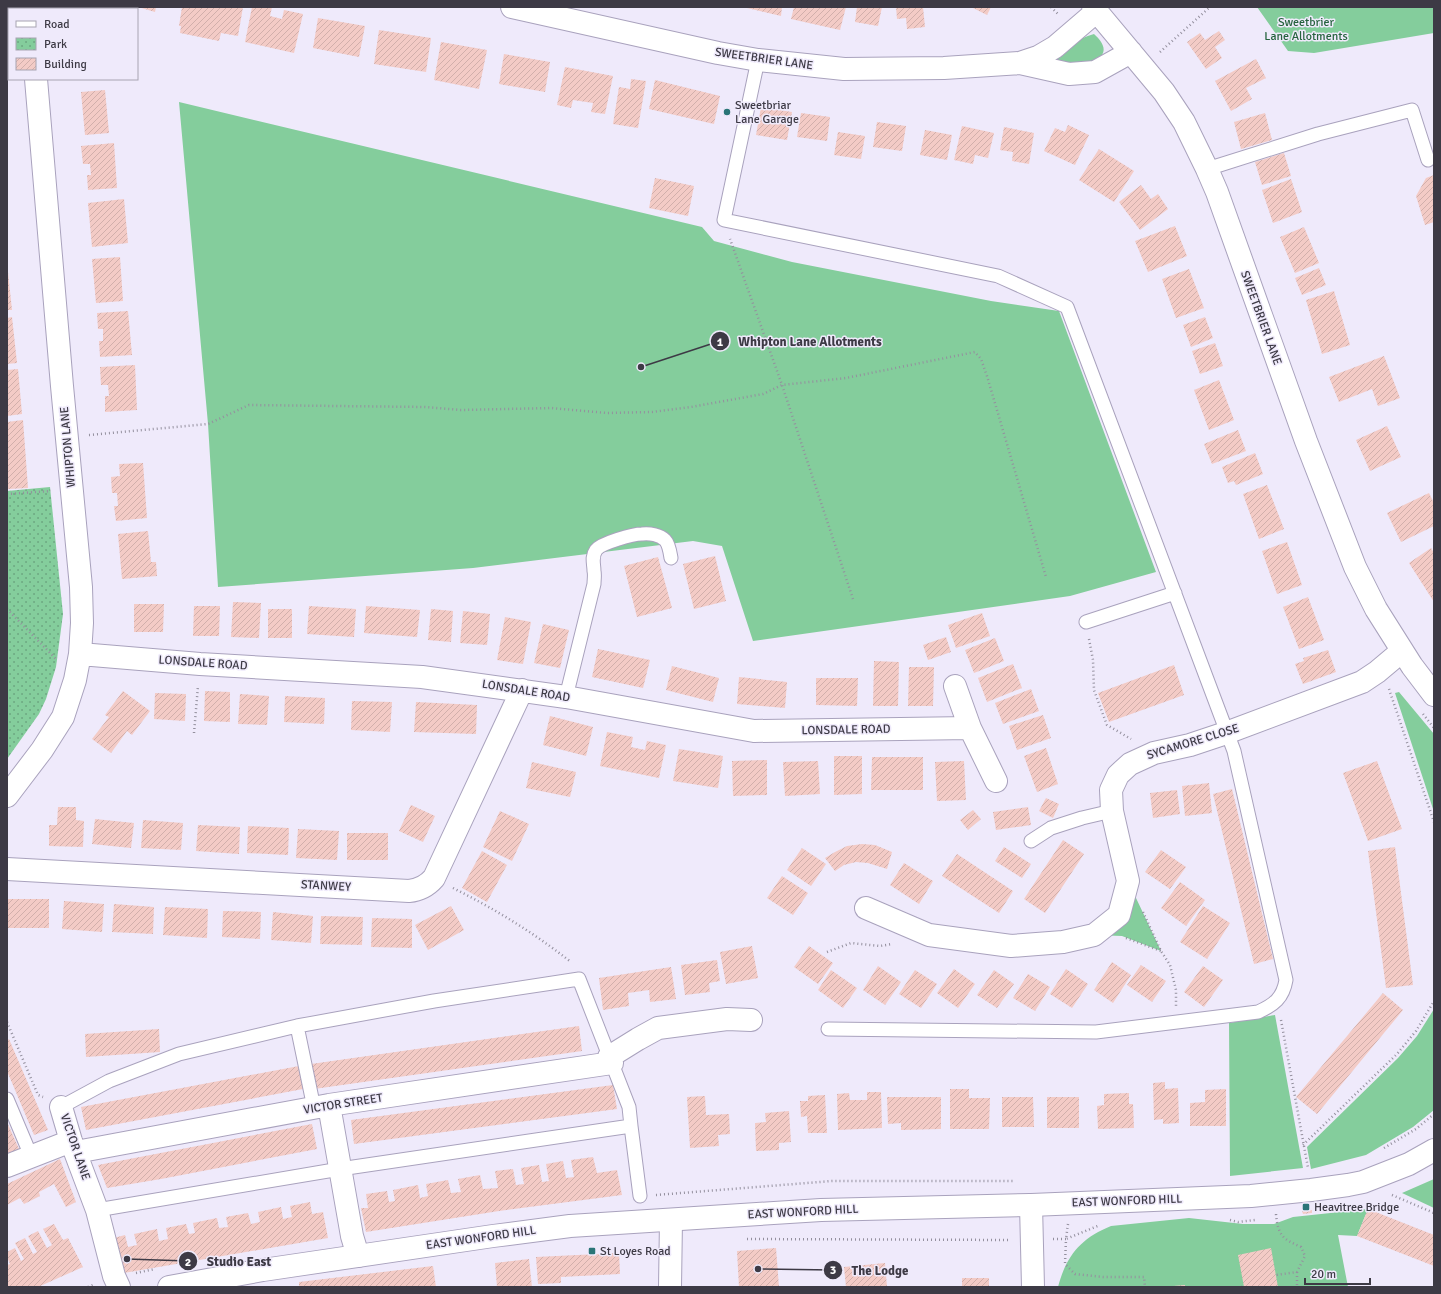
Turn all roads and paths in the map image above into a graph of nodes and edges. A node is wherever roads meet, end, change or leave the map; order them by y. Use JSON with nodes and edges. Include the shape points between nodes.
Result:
{"nodes":[{"id":1,"x":512,"y":7,"type":"edge"},
{"id":2,"x":1210,"y":7,"type":"edge"},
{"id":3,"x":1095,"y":9,"type":"edge"},
{"id":4,"x":1136,"y":59,"type":"junction"},
{"id":5,"x":758,"y":60,"type":"junction"},
{"id":6,"x":1020,"y":62,"type":"junction"},
{"id":7,"x":36,"y":80,"type":"edge"},
{"id":8,"x":1428,"y":160,"type":"dead end"},
{"id":9,"x":1207,"y":169,"type":"junction"},
{"id":10,"x":724,"y":220,"type":"junction"},
{"id":11,"x":782,"y":385,"type":"junction"},
{"id":12,"x":90,"y":435,"type":"dead end"},
{"id":13,"x":72,"y":490,"type":"junction"},
{"id":14,"x":7,"y":494,"type":"edge"},
{"id":15,"x":671,"y":558,"type":"dead end"},
{"id":16,"x":1046,"y":577,"type":"dead end"},
{"id":17,"x":1175,"y":593,"type":"junction"},
{"id":18,"x":853,"y":599,"type":"dead end"},
{"id":19,"x":7,"y":609,"type":"edge"},
{"id":20,"x":1086,"y":622,"type":"joint"},
{"id":21,"x":1402,"y":650,"type":"junction"},
{"id":22,"x":80,"y":654,"type":"junction"},
{"id":23,"x":200,"y":664,"type":"junction"},
{"id":24,"x":75,"y":680,"type":"junction"},
{"id":25,"x":955,"y":686,"type":"dead end"},
{"id":26,"x":1389,"y":688,"type":"dead end"},
{"id":27,"x":522,"y":690,"type":"junction"},
{"id":28,"x":566,"y":697,"type":"junction"},
{"id":29,"x":1426,"y":702,"type":"edge"},
{"id":30,"x":970,"y":728,"type":"junction"},
{"id":31,"x":1434,"y":728,"type":"edge"},
{"id":32,"x":194,"y":733,"type":"dead end"},
{"id":33,"x":1226,"y":734,"type":"junction"},
{"id":34,"x":1154,"y":753,"type":"junction"},
{"id":35,"x":996,"y":781,"type":"dead end"},
{"id":36,"x":7,"y":796,"type":"edge"},
{"id":37,"x":1112,"y":811,"type":"junction"},
{"id":38,"x":1434,"y":822,"type":"edge"},
{"id":39,"x":1031,"y":841,"type":"dead end"},
{"id":40,"x":7,"y":869,"type":"edge"},
{"id":41,"x":434,"y":878,"type":"junction"},
{"id":42,"x":1128,"y":881,"type":"junction"},
{"id":43,"x":866,"y":908,"type":"dead end"},
{"id":44,"x":1094,"y":935,"type":"junction"},
{"id":45,"x":1161,"y":951,"type":"junction"},
{"id":46,"x":579,"y":974,"type":"junction"},
{"id":47,"x":1277,"y":1000,"type":"junction"},
{"id":48,"x":1434,"y":1001,"type":"edge"},
{"id":49,"x":751,"y":1020,"type":"dead end"},
{"id":50,"x":1177,"y":1021,"type":"junction"},
{"id":51,"x":7,"y":1022,"type":"edge"},
{"id":52,"x":297,"y":1026,"type":"junction"},
{"id":53,"x":828,"y":1029,"type":"dead end"},
{"id":54,"x":611,"y":1060,"type":"junction"},
{"id":55,"x":7,"y":1099,"type":"edge"},
{"id":56,"x":322,"y":1106,"type":"junction"},
{"id":57,"x":60,"y":1107,"type":"junction"},
{"id":58,"x":1434,"y":1114,"type":"edge"},
{"id":59,"x":630,"y":1126,"type":"junction"},
{"id":60,"x":1304,"y":1145,"type":"junction"},
{"id":61,"x":74,"y":1147,"type":"junction"},
{"id":62,"x":1434,"y":1150,"type":"edge"},
{"id":63,"x":1378,"y":1152,"type":"dead end"},
{"id":64,"x":31,"y":1156,"type":"junction"},
{"id":65,"x":7,"y":1166,"type":"edge"},
{"id":66,"x":340,"y":1169,"type":"junction"},
{"id":67,"x":1312,"y":1190,"type":"junction"},
{"id":68,"x":1387,"y":1193,"type":"dead end"},
{"id":69,"x":1274,"y":1194,"type":"junction"},
{"id":70,"x":640,"y":1196,"type":"dead end"},
{"id":71,"x":1031,"y":1205,"type":"junction"},
{"id":72,"x":97,"y":1210,"type":"junction"},
{"id":73,"x":1434,"y":1213,"type":"edge"},
{"id":74,"x":671,"y":1220,"type":"junction"},
{"id":75,"x":741,"y":1238,"type":"dead end"},
{"id":76,"x":1031,"y":1240,"type":"junction"},
{"id":77,"x":358,"y":1256,"type":"junction"},
{"id":78,"x":1297,"y":1272,"type":"junction"},
{"id":79,"x":1276,"y":1275,"type":"dead end"},
{"id":80,"x":119,"y":1287,"type":"edge"},
{"id":81,"x":169,"y":1287,"type":"edge"},
{"id":82,"x":670,"y":1287,"type":"edge"},
{"id":83,"x":1033,"y":1287,"type":"edge"},
{"id":84,"x":1145,"y":1287,"type":"edge"},
{"id":85,"x":1297,"y":1287,"type":"edge"}],
"edges":[{"from":1,"to":5,"type":"street","name":"SWEETBRIER LANE","via":[[718,54]]},
{"from":2,"to":4,"type":"path","via":[[1160,52]]},
{"from":3,"to":4,"type":"street"},
{"from":3,"to":6,"type":"street","name":"SWEETBRIER LANE","via":[[1055,47],[1038,57]]},
{"from":4,"to":6,"type":"street","name":"SWEETBRIER LANE","via":[[1096,72],[1069,74]]},
{"from":4,"to":9,"type":"street","name":"SWEETBRIER LANE","via":[[1164,92],[1184,122]]},
{"from":5,"to":6,"type":"street","name":"SWEETBRIER LANE","via":[[844,69],[944,68]]},
{"from":5,"to":10,"type":"lane"},
{"from":7,"to":13,"type":"street","name":"WHIPTON LANE"},
{"from":8,"to":9,"type":"lane","via":[[1412,110],[1318,134]]},
{"from":9,"to":21,"type":"street","name":"SWEETBRIER LANE","via":[[1306,441],[1355,567],[1376,609]]},
{"from":10,"to":11,"type":"path"},
{"from":10,"to":17,"type":"lane","via":[[998,276],[1067,307]]},
{"from":11,"to":12,"type":"path","via":[[763,394],[652,412],[607,413],[551,408],[461,410],[424,407],[249,405],[208,424]]},
{"from":11,"to":16,"type":"path","via":[[846,378],[976,352],[987,376]]},
{"from":11,"to":18,"type":"path"},
{"from":13,"to":14,"type":"path"},
{"from":13,"to":22,"type":"street","name":"WHIPTON LANE","via":[[81,587]]},
{"from":15,"to":28,"type":"lane","via":[[666,541],[650,534],[610,542],[596,550],[593,556],[594,584]]},
{"from":17,"to":20,"type":"lane"},
{"from":17,"to":33,"type":"lane"},
{"from":19,"to":24,"type":"path"},
{"from":20,"to":34,"type":"path","via":[[1093,660],[1094,690],[1107,725]]},
{"from":21,"to":29,"type":"street","name":"SWEETBRIER LANE","via":[[1412,666]]},
{"from":21,"to":33,"type":"street","name":"SYCAMORE CLOSE","via":[[1362,682]]},
{"from":22,"to":23,"type":"street","name":"LONSDALE ROAD"},
{"from":22,"to":24,"type":"street","name":"WHIPTON LANE"},
{"from":23,"to":27,"type":"street","name":"LONSDALE ROAD","via":[[422,677]]},
{"from":23,"to":32,"type":"path"},
{"from":24,"to":36,"type":"street","name":"WHIPTON LANE","via":[[63,717]]},
{"from":25,"to":30,"type":"street"},
{"from":26,"to":38,"type":"path"},
{"from":27,"to":28,"type":"street","name":"LONSDALE ROAD"},
{"from":27,"to":41,"type":"street","name":"STANWEY"},
{"from":28,"to":30,"type":"street","name":"LONSDALE ROAD","via":[[754,731]]},
{"from":29,"to":31,"type":"path"},
{"from":30,"to":35,"type":"street"},
{"from":33,"to":34,"type":"street","name":"SYCAMORE CLOSE"},
{"from":33,"to":47,"type":"lane","via":[[1234,751],[1286,980],[1284,990]]},
{"from":34,"to":37,"type":"street","name":"SYCAMORE CLOSE","via":[[1130,764],[1118,775],[1111,790]]},
{"from":37,"to":39,"type":"lane","via":[[1051,828]]},
{"from":37,"to":42,"type":"street","name":"SYCAMORE CLOSE"},
{"from":40,"to":41,"type":"street","name":"STANWEY","via":[[409,891],[421,889]]},
{"from":41,"to":46,"type":"path","via":[[503,915],[546,943]]},
{"from":42,"to":44,"type":"street","name":"SYCAMORE CLOSE","via":[[1119,915]]},
{"from":42,"to":45,"type":"path"},
{"from":43,"to":44,"type":"street","name":"SYCAMORE CLOSE","via":[[929,935],[1011,946],[1063,942]]},
{"from":44,"to":45,"type":"path","via":[[1122,936]]},
{"from":45,"to":50,"type":"path","via":[[1170,966],[1176,990]]},
{"from":46,"to":52,"type":"lane"},
{"from":46,"to":54,"type":"lane"},
{"from":47,"to":50,"type":"lane","via":[[1270,1007],[1258,1012]]},
{"from":47,"to":60,"type":"path"},
{"from":48,"to":60,"type":"path","via":[[1416,1031],[1397,1054]]},
{"from":49,"to":54,"type":"street","via":[[727,1019],[658,1028],[638,1039]]},
{"from":50,"to":53,"type":"lane","via":[[1096,1032]]},
{"from":51,"to":57,"type":"path","name":"VICTOR LANE","via":[[38,1095]]},
{"from":52,"to":56,"type":"lane"},
{"from":52,"to":57,"type":"lane","via":[[179,1054],[109,1081]]},
{"from":54,"to":56,"type":"street","name":"VICTOR STREET"},
{"from":54,"to":59,"type":"lane","via":[[629,1107]]},
{"from":55,"to":64,"type":"lane"},
{"from":56,"to":61,"type":"street","name":"VICTOR STREET"},
{"from":56,"to":66,"type":"street"},
{"from":57,"to":61,"type":"street","name":"VICTOR LANE"},
{"from":58,"to":63,"type":"path","via":[[1416,1129]]},
{"from":59,"to":66,"type":"lane"},
{"from":59,"to":70,"type":"lane"},
{"from":60,"to":67,"type":"path"},
{"from":61,"to":64,"type":"street","name":"VICTOR STREET"},
{"from":61,"to":72,"type":"street","name":"VICTOR LANE"},
{"from":62,"to":67,"type":"street","name":"EAST WONFORD HILL","via":[[1409,1164],[1363,1182]]},
{"from":64,"to":65,"type":"street","name":"VICTOR STREET"},
{"from":66,"to":72,"type":"lane"},
{"from":66,"to":77,"type":"street"},
{"from":67,"to":69,"type":"street","name":"EAST WONFORD HILL"},
{"from":68,"to":73,"type":"path"},
{"from":69,"to":71,"type":"street","name":"EAST WONFORD HILL"},
{"from":69,"to":78,"type":"path","via":[[1280,1234],[1285,1240],[1301,1247],[1305,1256]]},
{"from":71,"to":74,"type":"street","name":"EAST WONFORD HILL","via":[[821,1210]]},
{"from":71,"to":76,"type":"street"},
{"from":72,"to":80,"type":"street","name":"VICTOR LANE"},
{"from":74,"to":77,"type":"street","name":"EAST WONFORD HILL","via":[[570,1226]]},
{"from":74,"to":82,"type":"street"},
{"from":75,"to":76,"type":"path"},
{"from":76,"to":83,"type":"street"},
{"from":76,"to":84,"type":"path","via":[[1066,1239],[1065,1264],[1076,1274],[1144,1277]]},
{"from":77,"to":81,"type":"street","name":"EAST WONFORD HILL"},
{"from":78,"to":79,"type":"path"},
{"from":78,"to":85,"type":"path"}]}
